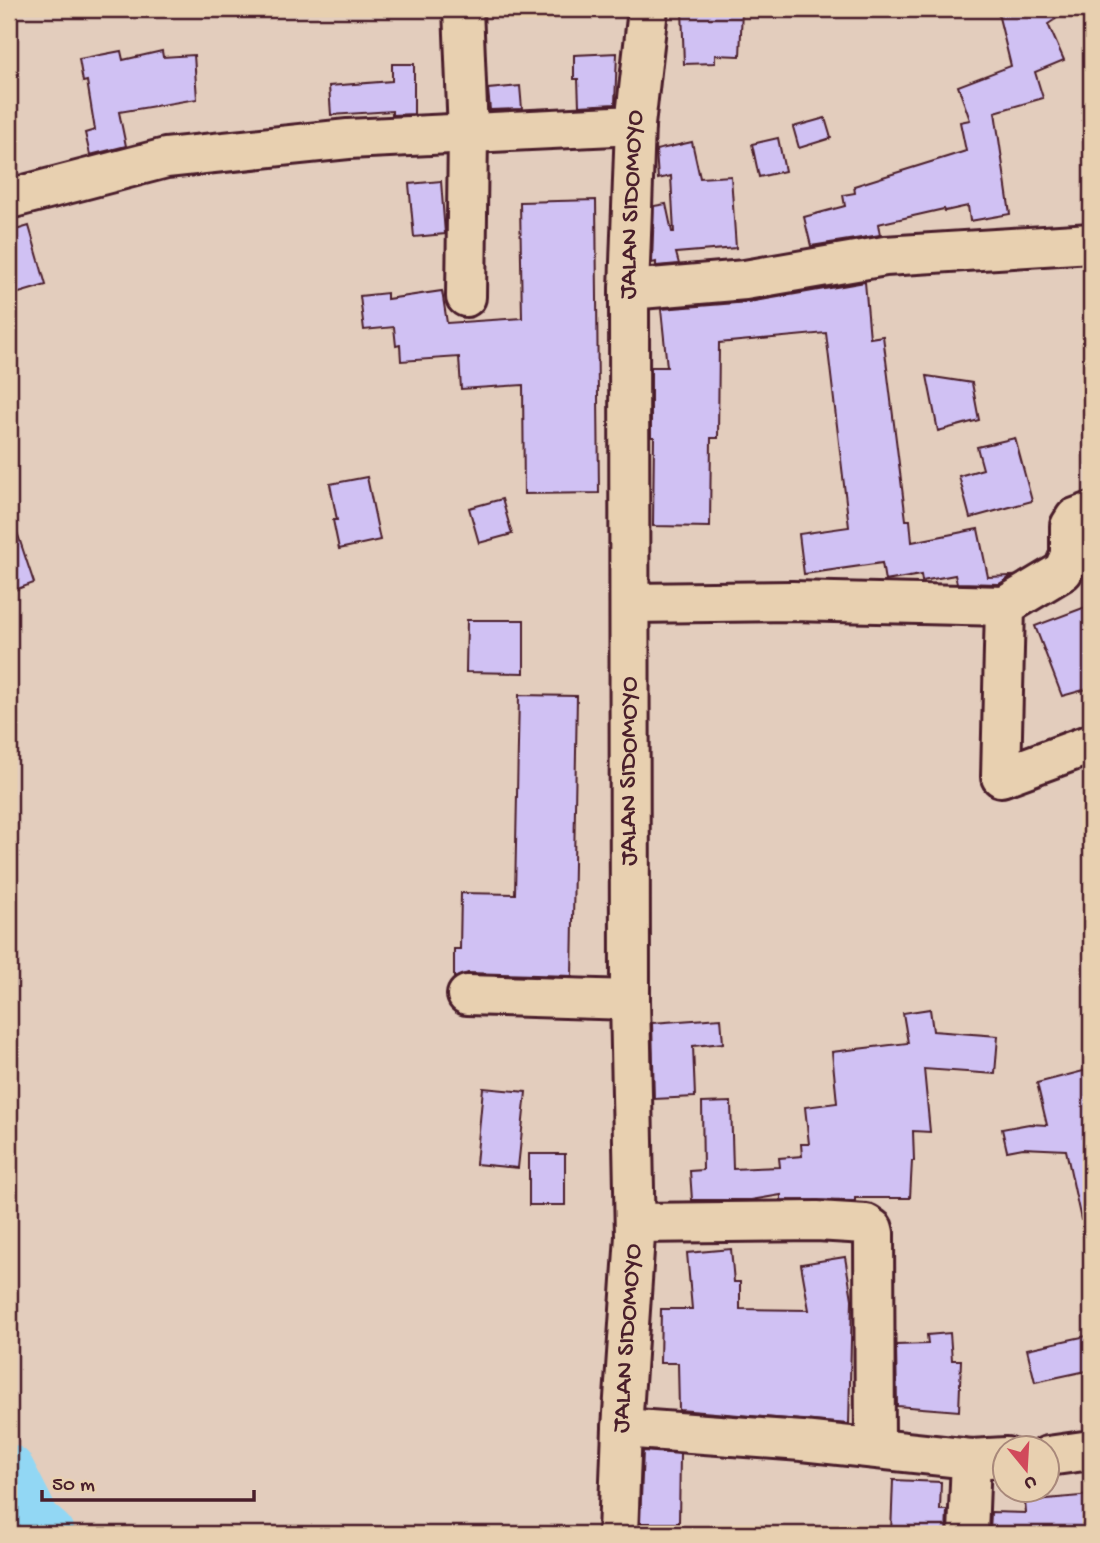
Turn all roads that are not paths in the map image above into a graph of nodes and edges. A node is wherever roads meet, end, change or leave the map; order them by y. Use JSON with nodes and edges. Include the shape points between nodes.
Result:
{"nodes":[{"id":1,"x":463,"y":9,"type":"edge"},
{"id":2,"x":648,"y":9,"type":"edge"},
{"id":3,"x":635,"y":124,"type":"junction"},
{"id":4,"x":468,"y":133,"type":"junction"},
{"id":5,"x":9,"y":199,"type":"edge"},
{"id":6,"x":1091,"y":243,"type":"edge"},
{"id":7,"x":629,"y":290,"type":"junction"},
{"id":8,"x":466,"y":296,"type":"dead end"},
{"id":9,"x":1091,"y":512,"type":"edge"},
{"id":10,"x":631,"y":603,"type":"junction"},
{"id":11,"x":1004,"y":606,"type":"junction"},
{"id":12,"x":1091,"y":744,"type":"edge"},
{"id":13,"x":467,"y":995,"type":"dead end"},
{"id":14,"x":630,"y":1000,"type":"junction"},
{"id":15,"x":635,"y":1223,"type":"junction"},
{"id":16,"x":622,"y":1428,"type":"junction"},
{"id":17,"x":875,"y":1448,"type":"junction"},
{"id":18,"x":1091,"y":1450,"type":"edge"},
{"id":19,"x":1062,"y":1454,"type":"edge"},
{"id":20,"x":988,"y":1458,"type":"edge"},
{"id":21,"x":618,"y":1534,"type":"edge"},
{"id":22,"x":968,"y":1534,"type":"edge"}],
"edges":[{"from":1,"to":4,"type":"street"},
{"from":2,"to":3,"type":"street","name":"JALAN SIDOMOYO"},
{"from":3,"to":4,"type":"street"},
{"from":3,"to":7,"type":"street","name":"JALAN SIDOMOYO"},
{"from":4,"to":5,"type":"street","via":[[348,139],[166,158]]},
{"from":4,"to":8,"type":"street"},
{"from":6,"to":7,"type":"street","via":[[885,256],[745,280]]},
{"from":7,"to":10,"type":"street","name":"JALAN SIDOMOYO"},
{"from":9,"to":11,"type":"street","via":[[1075,518],[1070,526],[1070,555],[1063,571]]},
{"from":10,"to":11,"type":"street"},
{"from":10,"to":14,"type":"street","name":"JALAN SIDOMOYO"},
{"from":11,"to":12,"type":"street","via":[[1001,777]]},
{"from":13,"to":14,"type":"street"},
{"from":14,"to":15,"type":"street","name":"JALAN SIDOMOYO"},
{"from":15,"to":16,"type":"street","name":"JALAN SIDOMOYO"},
{"from":15,"to":17,"type":"street","via":[[817,1221],[871,1226]]},
{"from":16,"to":17,"type":"street"},
{"from":16,"to":21,"type":"street","name":"JALAN SIDOMOYO"},
{"from":17,"to":20,"type":"street"},
{"from":18,"to":19,"type":"street"},
{"from":20,"to":22,"type":"street"}]}
